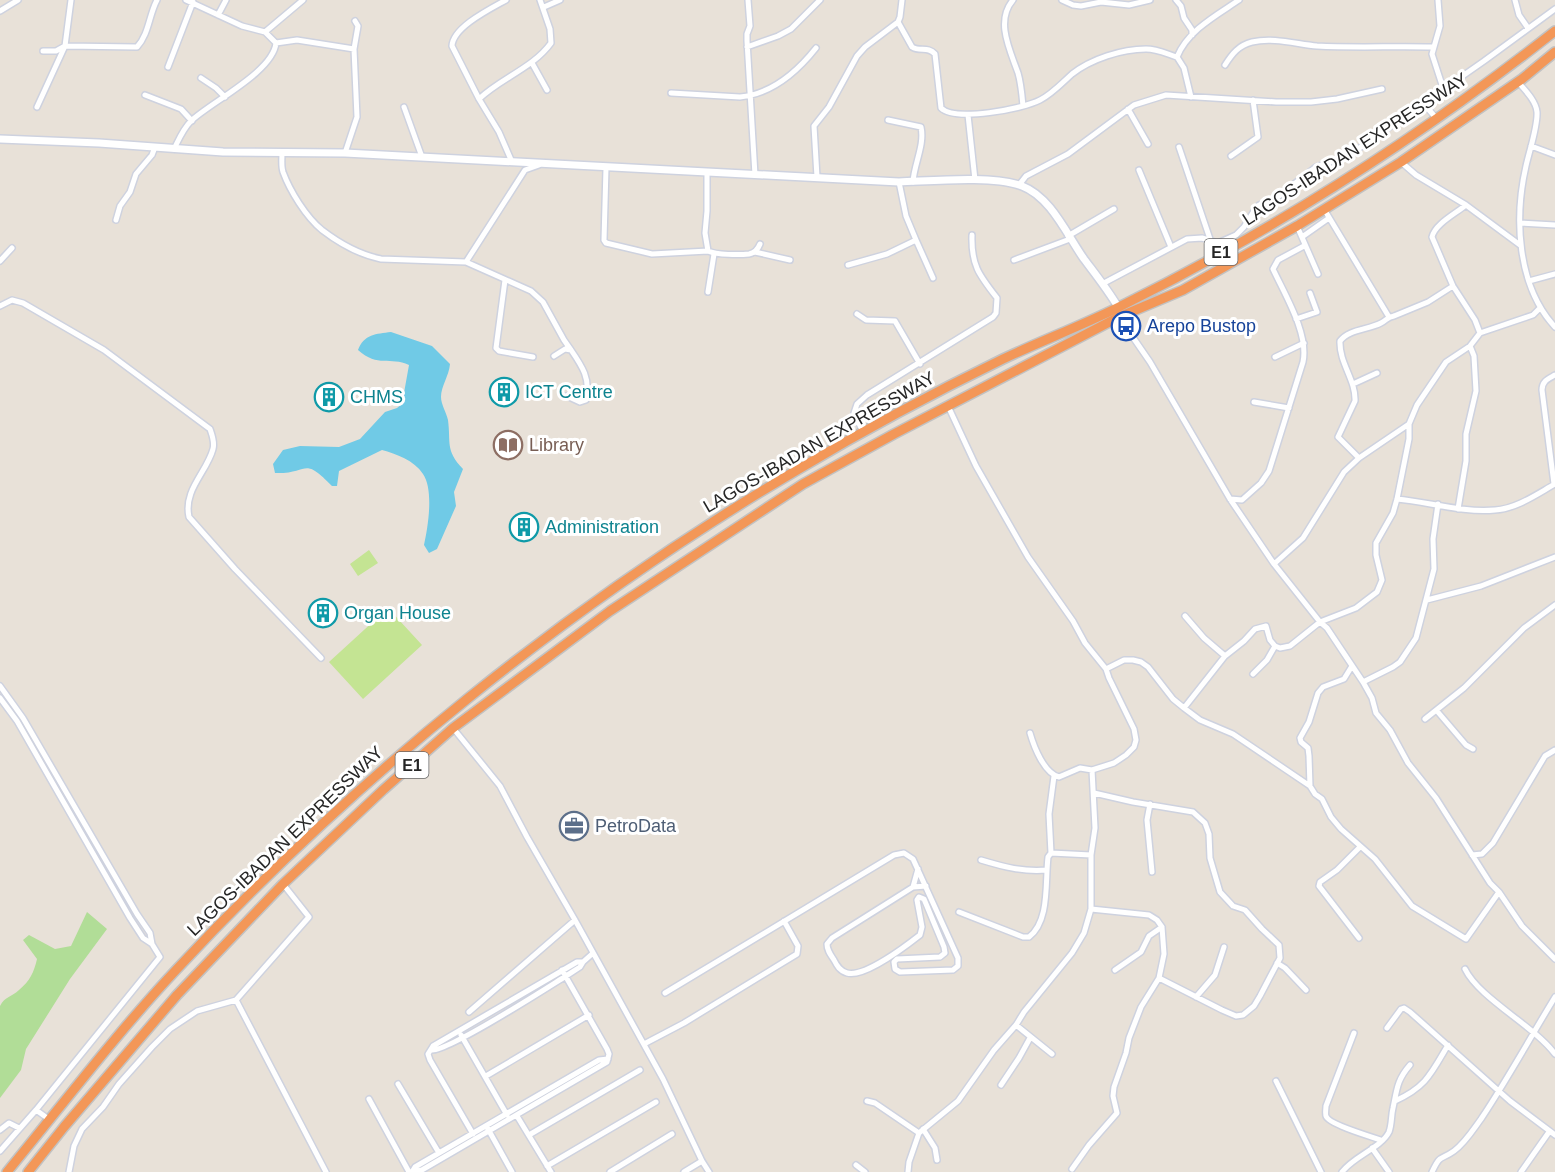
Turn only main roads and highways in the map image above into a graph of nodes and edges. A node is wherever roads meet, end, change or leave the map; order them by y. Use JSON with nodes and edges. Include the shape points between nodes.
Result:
{"nodes":[{"id":1,"x":1555,"y":31,"type":"edge"},
{"id":2,"x":1555,"y":52,"type":"edge"},
{"id":3,"x":7,"y":1172,"type":"edge"},
{"id":4,"x":28,"y":1172,"type":"edge"}],
"edges":[{"from":1,"to":3,"type":"highway","name":"LAGOS-IBADAN EXPRESSWAY","number":"E1","via":[[1496,78],[1249,237],[1118,307],[1003,359],[863,432],[702,529],[598,599],[433,726],[223,920],[117,1037]]},
{"from":2,"to":4,"type":"highway","name":"LAGOS-IBADAN EXPRESSWAY","number":"E1","via":[[1401,162],[1297,226],[1183,290],[1119,317],[804,484],[610,611],[453,728],[284,884],[177,995]]}]}
